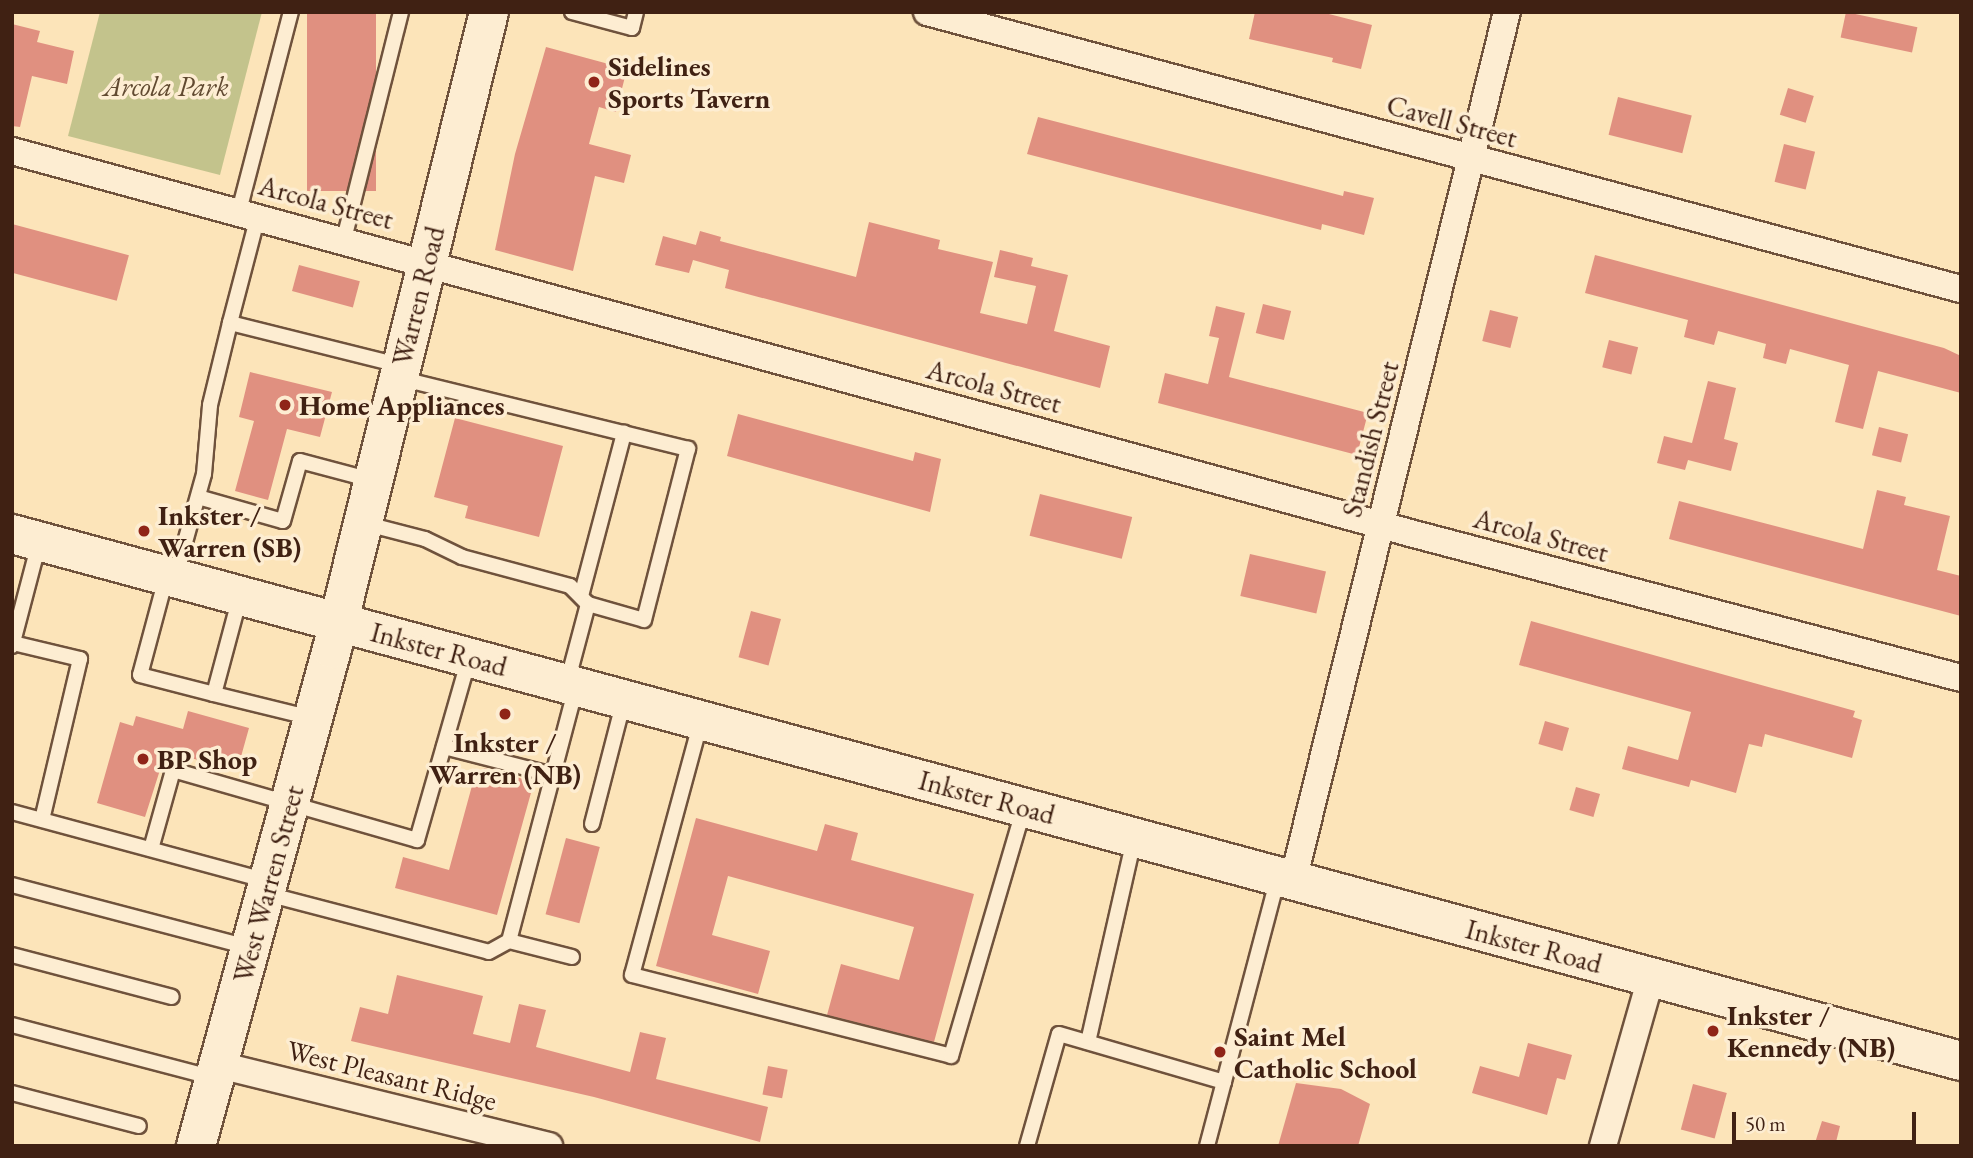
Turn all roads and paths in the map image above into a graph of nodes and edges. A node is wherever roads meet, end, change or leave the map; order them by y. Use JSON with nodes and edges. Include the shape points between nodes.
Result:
{"nodes":[{"id":1,"x":291,"y":12,"type":"edge"},
{"id":2,"x":401,"y":12,"type":"edge"},
{"id":3,"x":489,"y":12,"type":"edge"},
{"id":4,"x":572,"y":12,"type":"edge"},
{"id":5,"x":636,"y":12,"type":"edge"},
{"id":6,"x":928,"y":12,"type":"edge"},
{"id":7,"x":1507,"y":12,"type":"edge"},
{"id":8,"x":12,"y":151,"type":"edge"},
{"id":9,"x":1471,"y":159,"type":"junction"},
{"id":10,"x":249,"y":214,"type":"junction"},
{"id":11,"x":344,"y":239,"type":"junction"},
{"id":12,"x":426,"y":261,"type":"junction"},
{"id":13,"x":1961,"y":289,"type":"edge"},
{"id":14,"x":230,"y":323,"type":"junction"},
{"id":15,"x":399,"y":371,"type":"junction"},
{"id":16,"x":624,"y":433,"type":"junction"},
{"id":17,"x":372,"y":480,"type":"junction"},
{"id":18,"x":198,"y":497,"type":"junction"},
{"id":19,"x":362,"y":522,"type":"junction"},
{"id":20,"x":1382,"y":525,"type":"junction"},
{"id":21,"x":26,"y":538,"type":"edge"},
{"id":22,"x":171,"y":577,"type":"junction"},
{"id":23,"x":240,"y":595,"type":"junction"},
{"id":24,"x":585,"y":600,"type":"junction"},
{"id":25,"x":337,"y":621,"type":"junction"},
{"id":26,"x":13,"y":644,"type":"edge"},
{"id":27,"x":470,"y":657,"type":"junction"},
{"id":28,"x":1961,"y":678,"type":"edge"},
{"id":29,"x":572,"y":685,"type":"junction"},
{"id":30,"x":214,"y":694,"type":"junction"},
{"id":31,"x":625,"y":699,"type":"junction"},
{"id":32,"x":313,"y":718,"type":"junction"},
{"id":33,"x":701,"y":720,"type":"junction"},
{"id":34,"x":444,"y":747,"type":"junction"},
{"id":35,"x":553,"y":775,"type":"junction"},
{"id":36,"x":291,"y":801,"type":"junction"},
{"id":37,"x":1024,"y":808,"type":"junction"},
{"id":38,"x":12,"y":812,"type":"edge"},
{"id":39,"x":42,"y":820,"type":"junction"},
{"id":40,"x":592,"y":824,"type":"dead end"},
{"id":41,"x":1135,"y":838,"type":"junction"},
{"id":42,"x":151,"y":849,"type":"junction"},
{"id":43,"x":1286,"y":879,"type":"junction"},
{"id":44,"x":12,"y":885,"type":"edge"},
{"id":45,"x":267,"y":888,"type":"junction"},
{"id":46,"x":509,"y":941,"type":"junction"},
{"id":47,"x":250,"y":947,"type":"junction"},
{"id":48,"x":12,"y":955,"type":"edge"},
{"id":49,"x":572,"y":957,"type":"dead end"},
{"id":50,"x":1651,"y":978,"type":"junction"},
{"id":51,"x":172,"y":997,"type":"dead end"},
{"id":52,"x":12,"y":1025,"type":"edge"},
{"id":53,"x":1087,"y":1042,"type":"junction"},
{"id":54,"x":1961,"y":1061,"type":"edge"},
{"id":55,"x":217,"y":1072,"type":"junction"},
{"id":56,"x":1224,"y":1082,"type":"junction"},
{"id":57,"x":12,"y":1093,"type":"edge"},
{"id":58,"x":139,"y":1126,"type":"dead end"},
{"id":59,"x":197,"y":1146,"type":"edge"},
{"id":60,"x":549,"y":1146,"type":"edge"},
{"id":61,"x":1027,"y":1146,"type":"edge"},
{"id":62,"x":1207,"y":1146,"type":"edge"},
{"id":63,"x":1603,"y":1146,"type":"edge"}],
"edges":[{"from":1,"to":10,"type":"lane"},
{"from":2,"to":11,"type":"lane"},
{"from":3,"to":12,"type":"main road","name":"Warren Road"},
{"from":4,"to":5,"type":"lane","via":[[632,28]]},
{"from":6,"to":9,"type":"street","name":"Cavell Street"},
{"from":7,"to":9,"type":"street","name":"Standish Street"},
{"from":8,"to":10,"type":"street","name":"Arcola Street"},
{"from":9,"to":13,"type":"street","name":"Cavell Street"},
{"from":9,"to":20,"type":"street","name":"Standish Street"},
{"from":10,"to":11,"type":"street","name":"Arcola Street"},
{"from":10,"to":14,"type":"lane"},
{"from":11,"to":12,"type":"street","name":"Arcola Street"},
{"from":12,"to":15,"type":"main road","name":"Warren Road"},
{"from":12,"to":20,"type":"street","name":"Arcola Street"},
{"from":14,"to":15,"type":"lane"},
{"from":14,"to":18,"type":"lane","via":[[210,405]]},
{"from":15,"to":16,"type":"lane"},
{"from":15,"to":17,"type":"main road","name":"Warren Road"},
{"from":16,"to":24,"type":"lane"},
{"from":16,"to":24,"type":"lane","via":[[688,449],[644,620]]},
{"from":17,"to":18,"type":"lane","via":[[300,461],[283,521]]},
{"from":17,"to":19,"type":"main road","name":"Warren Road"},
{"from":18,"to":22,"type":"lane"},
{"from":19,"to":24,"type":"lane","via":[[425,539],[462,557],[570,586]]},
{"from":19,"to":25,"type":"main road","name":"Warren Road"},
{"from":20,"to":28,"type":"street","name":"Arcola Street"},
{"from":20,"to":43,"type":"street","name":"Standish Street"},
{"from":21,"to":22,"type":"main road","name":"Inkster Road"},
{"from":21,"to":26,"type":"lane"},
{"from":22,"to":23,"type":"main road","name":"Inkster Road"},
{"from":22,"to":30,"type":"lane","via":[[140,675]]},
{"from":23,"to":25,"type":"main road","name":"Inkster Road"},
{"from":23,"to":30,"type":"lane"},
{"from":24,"to":29,"type":"lane"},
{"from":25,"to":27,"type":"main road","name":"Inkster Road"},
{"from":25,"to":32,"type":"main road","name":"West Warren Street"},
{"from":26,"to":39,"type":"lane","via":[[80,659]]},
{"from":27,"to":29,"type":"main road","name":"Inkster Road"},
{"from":27,"to":34,"type":"lane"},
{"from":29,"to":31,"type":"main road","name":"Inkster Road"},
{"from":29,"to":35,"type":"lane"},
{"from":30,"to":32,"type":"lane"},
{"from":31,"to":33,"type":"main road","name":"Inkster Road"},
{"from":31,"to":40,"type":"lane"},
{"from":32,"to":36,"type":"main road","name":"West Warren Street"},
{"from":33,"to":37,"type":"main road","name":"Inkster Road"},
{"from":33,"to":37,"type":"lane","via":[[632,975],[951,1056]]},
{"from":34,"to":35,"type":"lane"},
{"from":34,"to":36,"type":"lane","via":[[417,840]]},
{"from":35,"to":46,"type":"lane"},
{"from":36,"to":42,"type":"lane","via":[[173,770]]},
{"from":36,"to":45,"type":"main road","name":"West Warren Street"},
{"from":37,"to":41,"type":"main road","name":"Inkster Road"},
{"from":38,"to":39,"type":"lane"},
{"from":39,"to":42,"type":"lane"},
{"from":41,"to":43,"type":"main road","name":"Inkster Road"},
{"from":41,"to":53,"type":"lane"},
{"from":42,"to":45,"type":"lane"},
{"from":43,"to":50,"type":"main road","name":"Inkster Road"},
{"from":43,"to":56,"type":"lane"},
{"from":44,"to":47,"type":"lane"},
{"from":45,"to":46,"type":"lane","via":[[489,952]]},
{"from":45,"to":47,"type":"main road","name":"West Warren Street"},
{"from":46,"to":49,"type":"lane"},
{"from":47,"to":55,"type":"main road","name":"West Warren Street"},
{"from":48,"to":51,"type":"lane"},
{"from":50,"to":54,"type":"main road","name":"Inkster Road"},
{"from":50,"to":63,"type":"street"},
{"from":52,"to":55,"type":"lane"},
{"from":53,"to":56,"type":"lane"},
{"from":53,"to":61,"type":"lane","via":[[1059,1034]]},
{"from":55,"to":59,"type":"main road","name":"West Warren Street"},
{"from":55,"to":60,"type":"street","name":"West Pleasant Ridge"},
{"from":56,"to":62,"type":"lane"},
{"from":57,"to":58,"type":"lane"}]}
